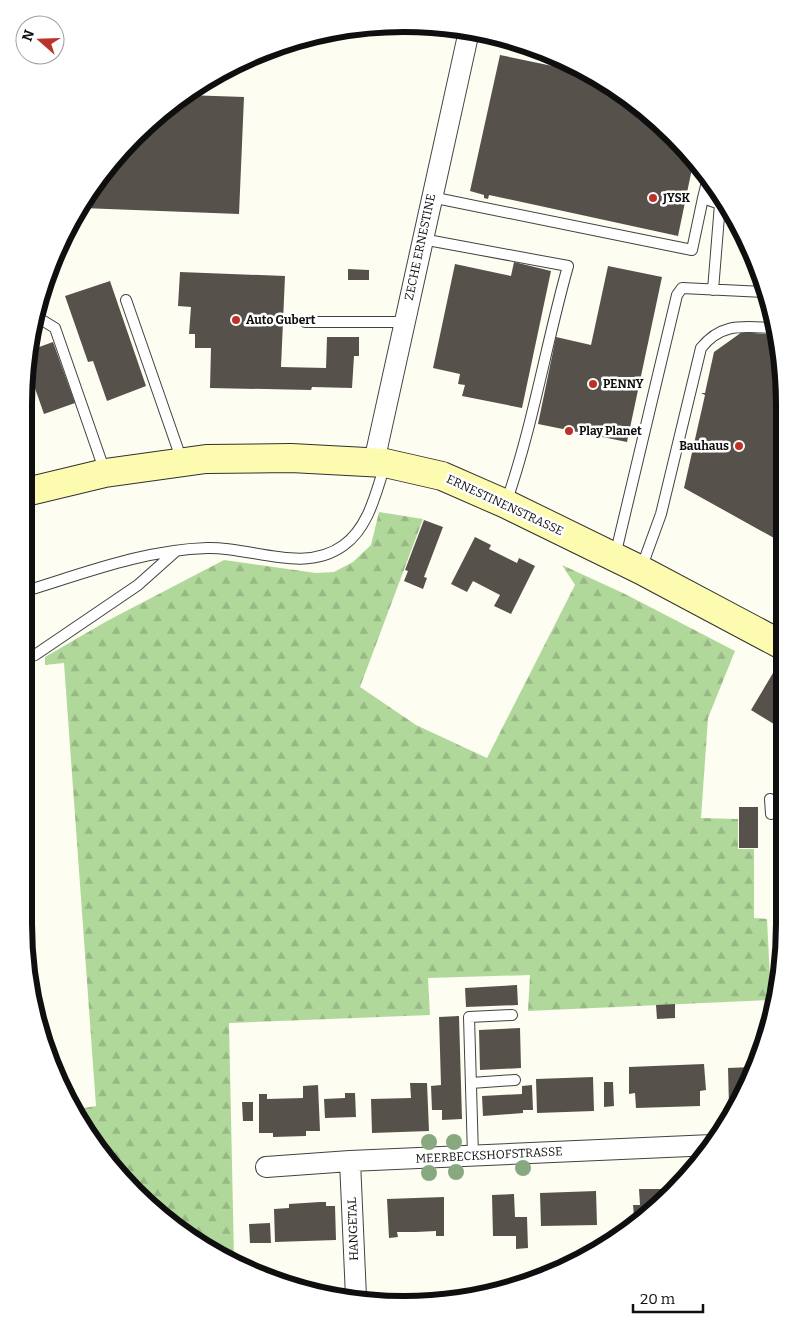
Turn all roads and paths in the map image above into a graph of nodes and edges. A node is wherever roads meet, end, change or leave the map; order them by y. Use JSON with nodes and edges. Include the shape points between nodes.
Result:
{"nodes":[{"id":1,"x":467,"y":38,"type":"edge"},
{"id":2,"x":706,"y":187,"type":"edge"},
{"id":3,"x":431,"y":198,"type":"junction"},
{"id":4,"x":703,"y":198,"type":"junction"},
{"id":5,"x":716,"y":203,"type":"edge"},
{"id":6,"x":720,"y":208,"type":"edge"},
{"id":7,"x":422,"y":239,"type":"junction"},
{"id":8,"x":712,"y":290,"type":"junction"},
{"id":9,"x":758,"y":292,"type":"edge"},
{"id":10,"x":126,"y":300,"type":"dead end"},
{"id":11,"x":42,"y":320,"type":"edge"},
{"id":12,"x":305,"y":322,"type":"dead end"},
{"id":13,"x":404,"y":322,"type":"junction"},
{"id":14,"x":767,"y":328,"type":"edge"},
{"id":15,"x":182,"y":462,"type":"junction"},
{"id":16,"x":380,"y":463,"type":"junction"},
{"id":17,"x":105,"y":473,"type":"junction"},
{"id":18,"x":32,"y":491,"type":"edge"},
{"id":19,"x":506,"y":504,"type":"junction"},
{"id":20,"x":175,"y":552,"type":"junction"},
{"id":21,"x":614,"y":557,"type":"junction"},
{"id":22,"x":641,"y":570,"type":"junction"},
{"id":23,"x":32,"y":589,"type":"edge"},
{"id":24,"x":776,"y":642,"type":"edge"},
{"id":25,"x":32,"y":656,"type":"edge"},
{"id":26,"x":770,"y":799,"type":"dead end"},
{"id":27,"x":771,"y":814,"type":"dead end"},
{"id":28,"x":512,"y":1015,"type":"dead end"},
{"id":29,"x":515,"y":1080,"type":"dead end"},
{"id":30,"x":471,"y":1083,"type":"junction"},
{"id":31,"x":703,"y":1145,"type":"edge"},
{"id":32,"x":474,"y":1156,"type":"junction"},
{"id":33,"x":350,"y":1161,"type":"junction"},
{"id":34,"x":266,"y":1167,"type":"dead end"},
{"id":35,"x":356,"y":1293,"type":"edge"}],
"edges":[{"from":1,"to":3,"type":"street","name":"ZECHE ERNESTINE"},
{"from":2,"to":4,"type":"lane"},
{"from":3,"to":4,"type":"lane","via":[[692,250]]},
{"from":3,"to":7,"type":"street","name":"ZECHE ERNESTINE"},
{"from":4,"to":5,"type":"lane"},
{"from":6,"to":8,"type":"lane"},
{"from":7,"to":13,"type":"street","name":"ZECHE ERNESTINE"},
{"from":7,"to":19,"type":"lane","via":[[568,266],[518,470]]},
{"from":8,"to":9,"type":"lane"},
{"from":8,"to":21,"type":"lane","via":[[682,288],[677,295]]},
{"from":10,"to":15,"type":"lane"},
{"from":11,"to":17,"type":"lane","via":[[55,328]]},
{"from":12,"to":13,"type":"lane"},
{"from":13,"to":16,"type":"street","name":"ZECHE ERNESTINE"},
{"from":14,"to":22,"type":"lane","via":[[723,329],[701,348],[661,514]]},
{"from":15,"to":16,"type":"main road","name":"ERNESTINENSTRASSE","via":[[292,458]]},
{"from":15,"to":17,"type":"main road","name":"ERNESTINENSTRASSE"},
{"from":16,"to":19,"type":"main road","name":"ERNESTINENSTRASSE","via":[[442,476]]},
{"from":16,"to":20,"type":"lane","via":[[373,502],[363,524],[344,545],[312,559],[264,556],[208,547]]},
{"from":17,"to":18,"type":"main road","name":"ERNESTINENSTRASSE"},
{"from":19,"to":21,"type":"main road","name":"ERNESTINENSTRASSE"},
{"from":20,"to":23,"type":"lane","via":[[139,556]]},
{"from":20,"to":25,"type":"lane","via":[[138,585]]},
{"from":21,"to":22,"type":"main road","name":"ERNESTINENSTRASSE"},
{"from":22,"to":24,"type":"main road","name":"ERNESTINENSTRASSE"},
{"from":26,"to":27,"type":"lane"},
{"from":28,"to":30,"type":"lane","via":[[469,1017]]},
{"from":29,"to":30,"type":"lane"},
{"from":30,"to":32,"type":"lane"},
{"from":31,"to":32,"type":"street","name":"MEERBECKSHOFSTRASSE"},
{"from":32,"to":33,"type":"street","name":"MEERBECKSHOFSTRASSE"},
{"from":33,"to":34,"type":"street","name":"MEERBECKSHOFSTRASSE"},
{"from":33,"to":35,"type":"street","name":"HANGETAL"}]}
